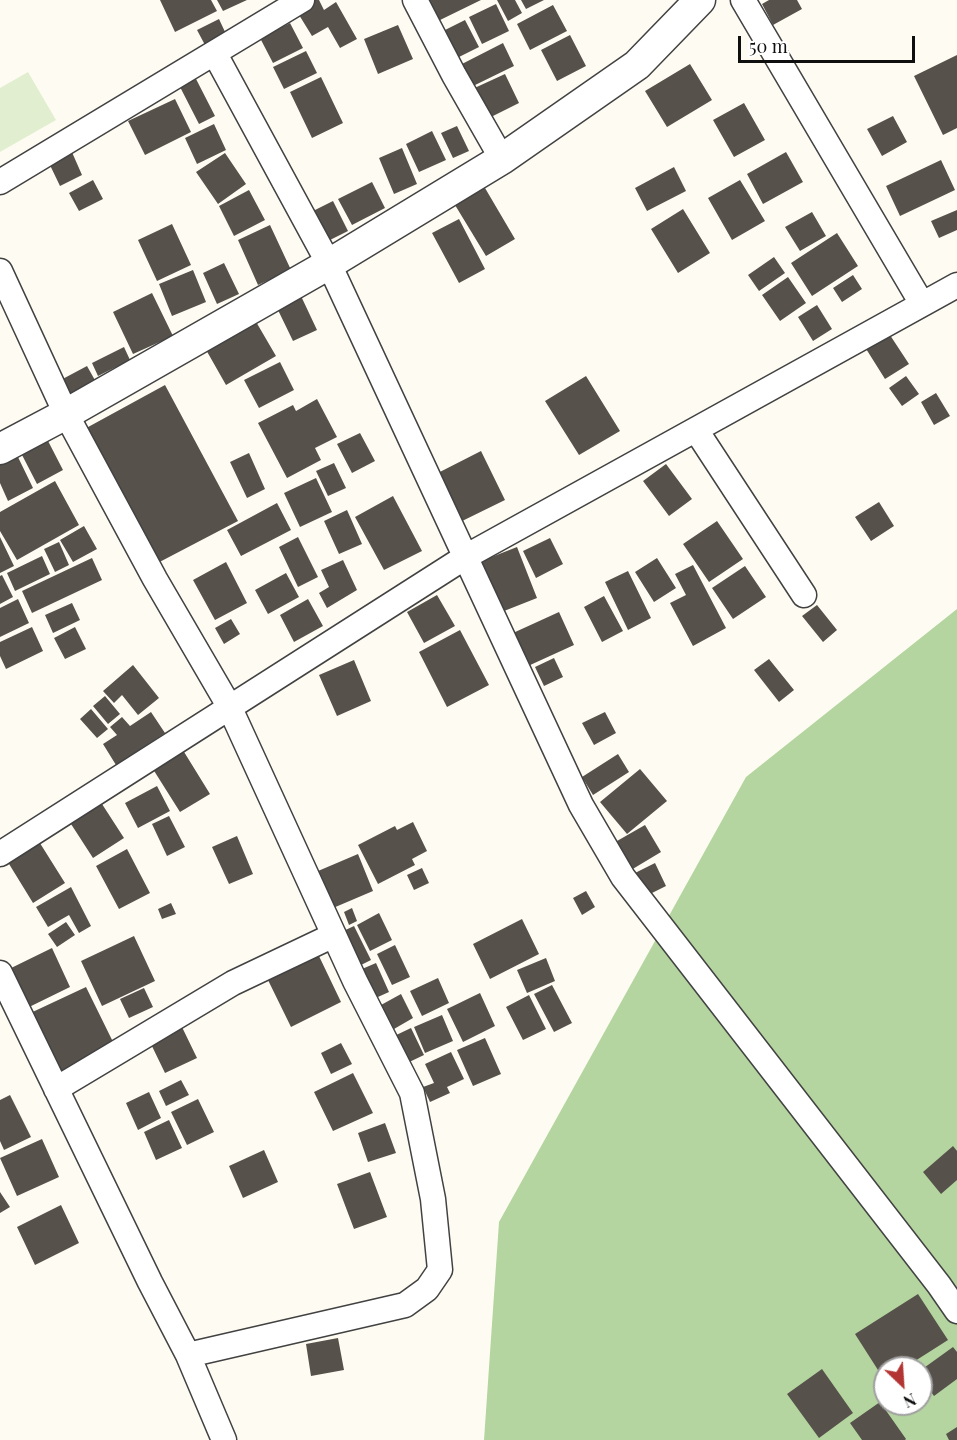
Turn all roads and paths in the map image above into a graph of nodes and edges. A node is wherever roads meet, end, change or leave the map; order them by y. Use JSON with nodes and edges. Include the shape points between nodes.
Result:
{"nodes":[{"id":1,"x":302,"y":0,"type":"edge"},
{"id":2,"x":415,"y":0,"type":"edge"},
{"id":3,"x":700,"y":0,"type":"edge"},
{"id":4,"x":743,"y":0,"type":"edge"},
{"id":5,"x":215,"y":54,"type":"junction"},
{"id":6,"x":502,"y":159,"type":"junction"},
{"id":7,"x":0,"y":182,"type":"edge"},
{"id":8,"x":329,"y":264,"type":"junction"},
{"id":9,"x":0,"y":271,"type":"edge"},
{"id":10,"x":957,"y":285,"type":"edge"},
{"id":11,"x":922,"y":304,"type":"junction"},
{"id":12,"x":66,"y":414,"type":"junction"},
{"id":13,"x":696,"y":429,"type":"junction"},
{"id":14,"x":0,"y":449,"type":"edge"},
{"id":15,"x":467,"y":556,"type":"junction"},
{"id":16,"x":804,"y":595,"type":"dead end"},
{"id":17,"x":229,"y":706,"type":"junction"},
{"id":18,"x":0,"y":854,"type":"edge"},
{"id":19,"x":334,"y":936,"type":"junction"},
{"id":20,"x":0,"y":973,"type":"edge"},
{"id":21,"x":56,"y":1089,"type":"junction"},
{"id":22,"x":957,"y":1311,"type":"edge"},
{"id":23,"x":188,"y":1355,"type":"junction"},
{"id":24,"x":224,"y":1440,"type":"edge"}],
"edges":[{"from":1,"to":5,"type":"street"},
{"from":2,"to":6,"type":"street"},
{"from":3,"to":6,"type":"street","via":[[637,65]]},
{"from":4,"to":11,"type":"street"},
{"from":5,"to":7,"type":"street"},
{"from":5,"to":8,"type":"street"},
{"from":6,"to":8,"type":"street"},
{"from":8,"to":12,"type":"street"},
{"from":8,"to":15,"type":"street"},
{"from":9,"to":12,"type":"street"},
{"from":10,"to":11,"type":"street"},
{"from":11,"to":13,"type":"street"},
{"from":12,"to":14,"type":"street"},
{"from":12,"to":17,"type":"street"},
{"from":13,"to":15,"type":"street"},
{"from":13,"to":16,"type":"street"},
{"from":15,"to":17,"type":"street"},
{"from":15,"to":22,"type":"street","via":[[581,805],[623,877]]},
{"from":17,"to":18,"type":"street"},
{"from":17,"to":19,"type":"street"},
{"from":19,"to":21,"type":"street","via":[[233,983]]},
{"from":19,"to":23,"type":"street","via":[[412,1093],[433,1199],[440,1270],[427,1289],[405,1305]]},
{"from":20,"to":21,"type":"street"},
{"from":21,"to":23,"type":"street"},
{"from":23,"to":24,"type":"street"}]}
